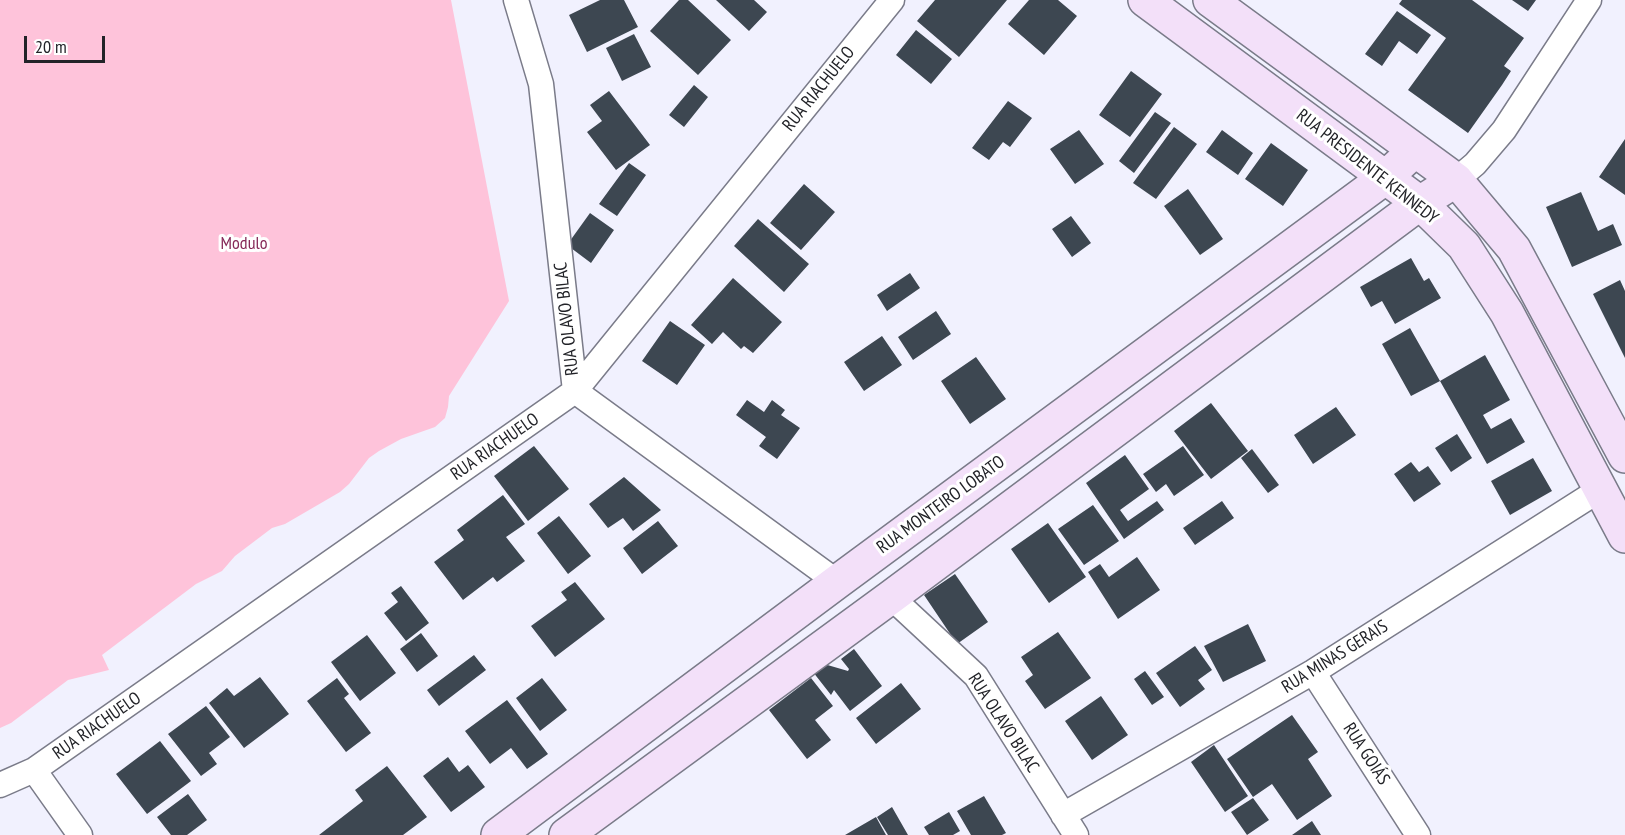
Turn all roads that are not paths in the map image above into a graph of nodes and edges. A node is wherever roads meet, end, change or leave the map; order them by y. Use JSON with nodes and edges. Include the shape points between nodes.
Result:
{"nodes":[{"id":1,"x":516,"y":0,"type":"edge"},
{"id":2,"x":891,"y":0,"type":"edge"},
{"id":3,"x":1144,"y":0,"type":"edge"},
{"id":4,"x":1210,"y":0,"type":"edge"},
{"id":5,"x":1589,"y":0,"type":"edge"},
{"id":6,"x":1414,"y":151,"type":"junction"},
{"id":7,"x":1386,"y":177,"type":"junction"},
{"id":8,"x":1456,"y":180,"type":"junction"},
{"id":9,"x":1420,"y":203,"type":"junction"},
{"id":10,"x":575,"y":391,"type":"junction"},
{"id":11,"x":1625,"y":456,"type":"edge"},
{"id":12,"x":1601,"y":489,"type":"junction"},
{"id":13,"x":1625,"y":536,"type":"edge"},
{"id":14,"x":837,"y":582,"type":"junction"},
{"id":15,"x":891,"y":597,"type":"junction"},
{"id":16,"x":1313,"y":672,"type":"junction"},
{"id":17,"x":34,"y":770,"type":"junction"},
{"id":18,"x":0,"y":785,"type":"edge"},
{"id":19,"x":1063,"y":815,"type":"junction"},
{"id":20,"x":81,"y":835,"type":"edge"},
{"id":21,"x":498,"y":835,"type":"edge"},
{"id":22,"x":566,"y":835,"type":"edge"},
{"id":23,"x":1076,"y":835,"type":"edge"},
{"id":24,"x":1418,"y":835,"type":"edge"}],
"edges":[{"from":1,"to":10,"type":"street","name":"RUA OLAVO BILAC","via":[[541,84]]},
{"from":2,"to":10,"type":"street","name":"RUA RIACHUELO"},
{"from":3,"to":7,"type":"street","name":"RUA PRESIDENTE KENNEDY"},
{"from":4,"to":6,"type":"street"},
{"from":5,"to":8,"type":"street","via":[[1504,130]]},
{"from":6,"to":7,"type":"street","name":"RUA MONTEIRO LOBATO"},
{"from":6,"to":8,"type":"street"},
{"from":7,"to":9,"type":"street","name":"RUA PRESIDENTE KENNEDY"},
{"from":7,"to":14,"type":"street","name":"RUA MONTEIRO LOBATO"},
{"from":8,"to":9,"type":"street"},
{"from":8,"to":11,"type":"street","via":[[1514,249]]},
{"from":9,"to":12,"type":"street","name":"RUA PRESIDENTE KENNEDY","via":[[1464,246],[1495,294]]},
{"from":9,"to":15,"type":"street"},
{"from":10,"to":14,"type":"street","name":"RUA OLAVO BILAC"},
{"from":10,"to":17,"type":"street","name":"RUA RIACHUELO"},
{"from":12,"to":13,"type":"street","name":"RUA PRESIDENTE KENNEDY"},
{"from":12,"to":16,"type":"street","name":"RUA MINAS GERAIS"},
{"from":14,"to":21,"type":"street","name":"RUA MONTEIRO LOBATO"},
{"from":15,"to":19,"type":"street","name":"RUA OLAVO BILAC","via":[[976,676]]},
{"from":15,"to":22,"type":"street"},
{"from":16,"to":19,"type":"street","name":"RUA MINAS GERAIS"},
{"from":16,"to":24,"type":"street","name":"RUA GOIÁS"},
{"from":17,"to":18,"type":"street","name":"RUA RIACHUELO"},
{"from":17,"to":20,"type":"street"},
{"from":19,"to":23,"type":"street","name":"RUA OLAVO BILAC"}]}
